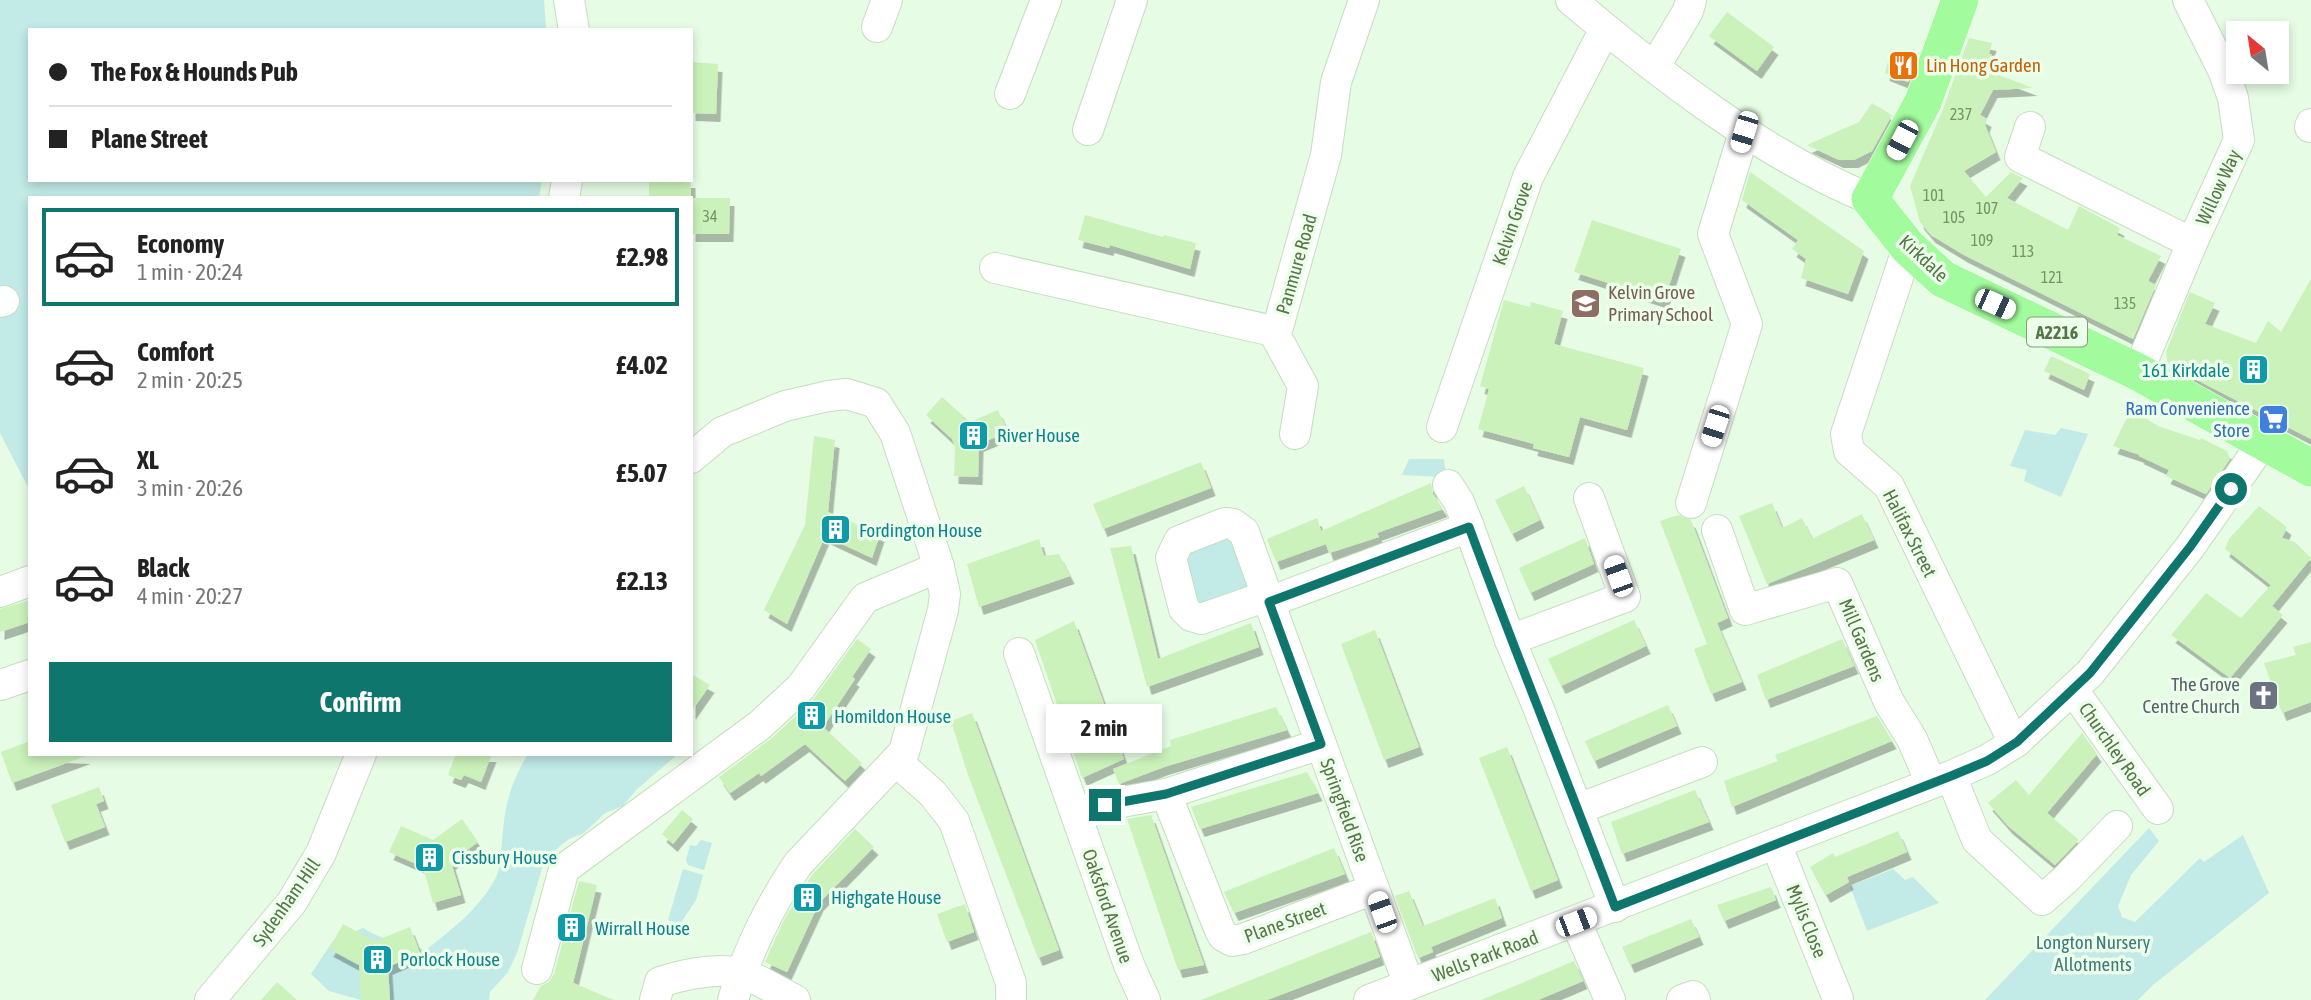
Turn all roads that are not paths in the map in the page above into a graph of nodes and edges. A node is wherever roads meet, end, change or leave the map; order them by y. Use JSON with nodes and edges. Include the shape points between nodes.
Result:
{"nodes":[{"id":1,"x":569,"y":0,"type":"edge"},
{"id":2,"x":1046,"y":0,"type":"edge"},
{"id":3,"x":1132,"y":0,"type":"edge"},
{"id":4,"x":1364,"y":0,"type":"edge"},
{"id":5,"x":1571,"y":0,"type":"edge"},
{"id":6,"x":1691,"y":0,"type":"edge"},
{"id":7,"x":1960,"y":0,"type":"edge"},
{"id":8,"x":2188,"y":0,"type":"edge"},
{"id":9,"x":574,"y":28,"type":"edge"},
{"id":10,"x":1605,"y":29,"type":"junction"},
{"id":11,"x":1655,"y":66,"type":"junction"},
{"id":12,"x":1010,"y":94,"type":"dead end"},
{"id":13,"x":2030,"y":127,"type":"dead end"},
{"id":14,"x":1088,"y":130,"type":"dead end"},
{"id":15,"x":1744,"y":132,"type":"junction"},
{"id":16,"x":1870,"y":199,"type":"junction"},
{"id":17,"x":2192,"y":243,"type":"junction"},
{"id":18,"x":1908,"y":247,"type":"junction"},
{"id":19,"x":995,"y":268,"type":"dead end"},
{"id":20,"x":1273,"y":331,"type":"junction"},
{"id":21,"x":2138,"y":372,"type":"junction"},
{"id":22,"x":1441,"y":427,"type":"dead end"},
{"id":23,"x":1295,"y":434,"type":"dead end"},
{"id":24,"x":2264,"y":441,"type":"junction"},
{"id":25,"x":693,"y":456,"type":"edge"},
{"id":26,"x":2310,"y":464,"type":"edge"},
{"id":27,"x":1448,"y":485,"type":"dead end"},
{"id":28,"x":1589,"y":498,"type":"dead end"},
{"id":29,"x":1691,"y":503,"type":"dead end"},
{"id":30,"x":1469,"y":527,"type":"junction"},
{"id":31,"x":1717,"y":530,"type":"dead end"},
{"id":32,"x":939,"y":567,"type":"junction"},
{"id":33,"x":28,"y":582,"type":"edge"},
{"id":34,"x":0,"y":592,"type":"edge"},
{"id":35,"x":1510,"y":640,"type":"junction"},
{"id":36,"x":1019,"y":653,"type":"dead end"},
{"id":37,"x":28,"y":676,"type":"edge"},
{"id":38,"x":0,"y":685,"type":"edge"},
{"id":39,"x":2073,"y":690,"type":"junction"},
{"id":40,"x":2017,"y":742,"type":"junction"},
{"id":41,"x":1321,"y":744,"type":"junction"},
{"id":42,"x":360,"y":756,"type":"edge"},
{"id":43,"x":896,"y":761,"type":"junction"},
{"id":44,"x":1702,"y":762,"type":"dead end"},
{"id":45,"x":1941,"y":780,"type":"junction"},
{"id":46,"x":1166,"y":794,"type":"junction"},
{"id":47,"x":1105,"y":805,"type":"dead end"},
{"id":48,"x":1578,"y":809,"type":"junction"},
{"id":49,"x":2158,"y":809,"type":"dead end"},
{"id":50,"x":2117,"y":826,"type":"dead end"},
{"id":51,"x":1776,"y":844,"type":"junction"},
{"id":52,"x":1374,"y":889,"type":"junction"},
{"id":53,"x":1615,"y":907,"type":"junction"},
{"id":54,"x":1576,"y":922,"type":"junction"},
{"id":55,"x":537,"y":969,"type":"dead end"},
{"id":56,"x":1409,"y":985,"type":"junction"},
{"id":57,"x":737,"y":987,"type":"edge"},
{"id":58,"x":1838,"y":999,"type":"edge"},
{"id":59,"x":210,"y":1000,"type":"edge"},
{"id":60,"x":654,"y":1000,"type":"edge"},
{"id":61,"x":795,"y":1000,"type":"edge"},
{"id":62,"x":1011,"y":1000,"type":"edge"},
{"id":63,"x":1145,"y":1000,"type":"edge"},
{"id":64,"x":1369,"y":1000,"type":"edge"},
{"id":65,"x":1609,"y":1000,"type":"edge"},
{"id":66,"x":1682,"y":1000,"type":"edge"},
{"id":67,"x":1695,"y":1000,"type":"edge"}],
"edges":[{"from":1,"to":9,"type":"street"},
{"from":2,"to":12,"type":"street"},
{"from":3,"to":14,"type":"street"},
{"from":4,"to":20,"type":"street","name":"Panmure Road","via":[[1336,82],[1326,155],[1305,237]]},
{"from":5,"to":10,"type":"street","name":"Kirkdale"},
{"from":6,"to":11,"type":"street"},
{"from":7,"to":16,"type":"main road","via":[[1923,102]]},
{"from":8,"to":17,"type":"street","name":"Willow Way","via":[[2233,98],[2239,140]]},
{"from":10,"to":11,"type":"street","name":"Kirkdale"},
{"from":10,"to":22,"type":"street","name":"Kelvin Grove","via":[[1528,177]]},
{"from":11,"to":15,"type":"street","name":"Kirkdale"},
{"from":13,"to":17,"type":"street","via":[[2020,157]]},
{"from":15,"to":16,"type":"street","name":"Kirkdale"},
{"from":15,"to":29,"type":"street","via":[[1713,234],[1748,324]]},
{"from":16,"to":18,"type":"main road","name":"Kirkdale","number":"A2216"},
{"from":17,"to":21,"type":"street","name":"Willow Way"},
{"from":18,"to":21,"type":"main road","name":"Kirkdale","number":"A2216","via":[[1943,279]]},
{"from":18,"to":40,"type":"street","name":"Halifax Street","via":[[1846,434],[1849,451],[1889,486]]},
{"from":19,"to":20,"type":"street","name":"Panmure Road"},
{"from":20,"to":23,"type":"street","via":[[1303,386]]},
{"from":21,"to":24,"type":"main road","name":"Kirkdale","number":"A2216"},
{"from":24,"to":26,"type":"main road","name":"Kirkdale","number":"A2216"},
{"from":24,"to":39,"type":"street","name":"Wells Park Road","via":[[2190,547]]},
{"from":25,"to":32,"type":"street","via":[[722,432],[785,406],[847,394],[876,403],[895,433]]},
{"from":27,"to":30,"type":"street"},
{"from":28,"to":35,"type":"street","via":[[1632,594]]},
{"from":30,"to":35,"type":"street"},
{"from":30,"to":41,"type":"street","name":"Springfield Rise","via":[[1268,599]]},
{"from":31,"to":45,"type":"street","name":"Mill Gardens","via":[[1745,610],[1837,583],[1889,702]]},
{"from":32,"to":43,"type":"street","via":[[943,610],[904,751]]},
{"from":32,"to":55,"type":"street","via":[[865,598],[801,687],[760,725],[564,869]]},
{"from":33,"to":34,"type":"street"},
{"from":35,"to":48,"type":"street"},
{"from":36,"to":63,"type":"street","name":"Oaksford Avenue"},
{"from":37,"to":38,"type":"street"},
{"from":39,"to":40,"type":"street","name":"Wells Park Road"},
{"from":39,"to":49,"type":"street","name":"Churchley Road"},
{"from":40,"to":45,"type":"street","name":"Wells Park Road","via":[[1987,761]]},
{"from":41,"to":46,"type":"street"},
{"from":41,"to":52,"type":"street","name":"Springfield Rise"},
{"from":42,"to":59,"type":"street","name":"Sydenham Hill","via":[[321,853],[296,894]]},
{"from":43,"to":57,"type":"street","via":[[797,864]]},
{"from":43,"to":62,"type":"street","via":[[933,794],[954,821],[1010,983]]},
{"from":44,"to":48,"type":"street"},
{"from":45,"to":50,"type":"street","via":[[1977,840],[2042,900]]},
{"from":45,"to":51,"type":"street","name":"Wells Park Road"},
{"from":46,"to":47,"type":"street"},
{"from":46,"to":52,"type":"street","name":"Plane Street","via":[[1219,928],[1231,941]]},
{"from":48,"to":53,"type":"street"},
{"from":51,"to":53,"type":"street","name":"Wells Park Road"},
{"from":51,"to":58,"type":"street","name":"Mylis Close"},
{"from":52,"to":56,"type":"street","name":"Springfield Rise"},
{"from":53,"to":54,"type":"street","name":"Wells Park Road"},
{"from":54,"to":56,"type":"street","name":"Wells Park Road"},
{"from":54,"to":65,"type":"street"},
{"from":56,"to":64,"type":"street","name":"Wells Park Road"},
{"from":57,"to":60,"type":"street","via":[[684,975],[660,982]]},
{"from":57,"to":61,"type":"street"},
{"from":66,"to":67,"type":"street","via":[[1693,996]]}]}
